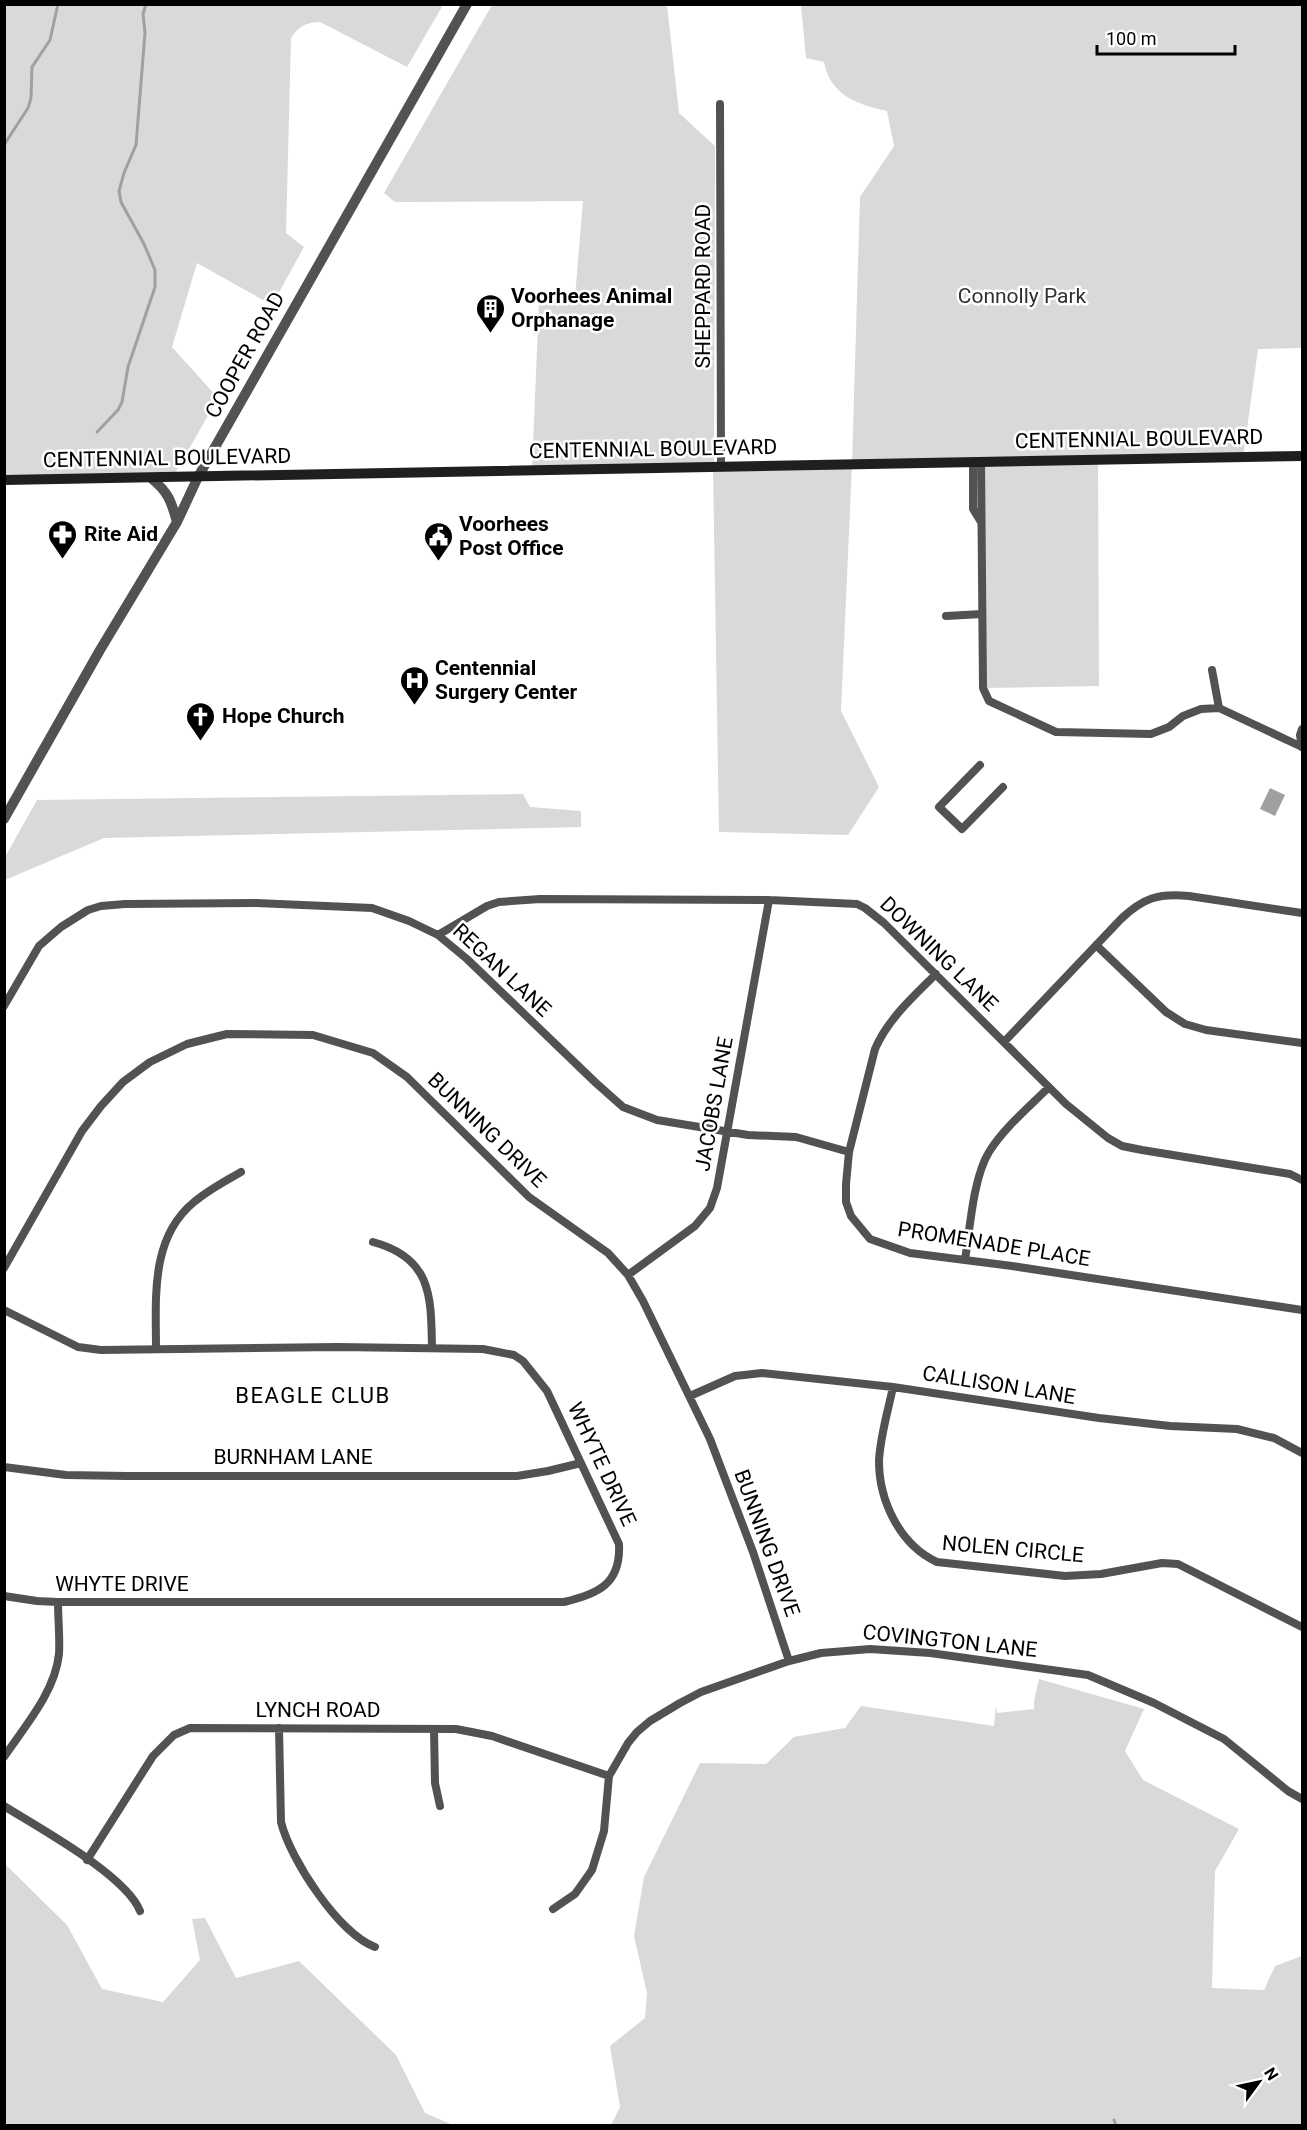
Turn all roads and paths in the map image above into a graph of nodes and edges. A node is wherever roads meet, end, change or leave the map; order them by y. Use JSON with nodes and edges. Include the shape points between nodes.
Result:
{"nodes":[{"id":1,"x":467,"y":4,"type":"edge"},
{"id":2,"x":720,"y":104,"type":"dead end"},
{"id":3,"x":1302,"y":456,"type":"edge"},
{"id":4,"x":977,"y":462,"type":"junction"},
{"id":5,"x":721,"y":467,"type":"junction"},
{"id":6,"x":198,"y":477,"type":"junction"},
{"id":7,"x":151,"y":478,"type":"junction"},
{"id":8,"x":4,"y":480,"type":"edge"},
{"id":9,"x":177,"y":522,"type":"junction"},
{"id":10,"x":982,"y":614,"type":"junction"},
{"id":11,"x":946,"y":616,"type":"dead end"},
{"id":12,"x":1212,"y":669,"type":"dead end"},
{"id":13,"x":1219,"y":708,"type":"junction"},
{"id":14,"x":1302,"y":729,"type":"edge"},
{"id":15,"x":1302,"y":747,"type":"edge"},
{"id":16,"x":980,"y":765,"type":"dead end"},
{"id":17,"x":1003,"y":787,"type":"dead end"},
{"id":18,"x":4,"y":819,"type":"edge"},
{"id":19,"x":769,"y":900,"type":"junction"},
{"id":20,"x":1302,"y":913,"type":"edge"},
{"id":21,"x":438,"y":935,"type":"junction"},
{"id":22,"x":1096,"y":945,"type":"junction"},
{"id":23,"x":936,"y":974,"type":"junction"},
{"id":24,"x":4,"y":1006,"type":"edge"},
{"id":25,"x":1004,"y":1041,"type":"junction"},
{"id":26,"x":1302,"y":1043,"type":"edge"},
{"id":27,"x":1049,"y":1087,"type":"junction"},
{"id":28,"x":728,"y":1132,"type":"junction"},
{"id":29,"x":849,"y":1152,"type":"junction"},
{"id":30,"x":241,"y":1172,"type":"dead end"},
{"id":31,"x":1302,"y":1180,"type":"edge"},
{"id":32,"x":372,"y":1242,"type":"dead end"},
{"id":33,"x":965,"y":1260,"type":"junction"},
{"id":34,"x":4,"y":1268,"type":"edge"},
{"id":35,"x":628,"y":1275,"type":"junction"},
{"id":36,"x":4,"y":1310,"type":"edge"},
{"id":37,"x":1302,"y":1310,"type":"edge"},
{"id":38,"x":432,"y":1348,"type":"junction"},
{"id":39,"x":156,"y":1349,"type":"junction"},
{"id":40,"x":893,"y":1387,"type":"junction"},
{"id":41,"x":690,"y":1396,"type":"junction"},
{"id":42,"x":1302,"y":1453,"type":"edge"},
{"id":43,"x":581,"y":1463,"type":"junction"},
{"id":44,"x":4,"y":1467,"type":"edge"},
{"id":45,"x":4,"y":1596,"type":"edge"},
{"id":46,"x":58,"y":1602,"type":"junction"},
{"id":47,"x":1302,"y":1627,"type":"edge"},
{"id":48,"x":789,"y":1661,"type":"junction"},
{"id":49,"x":279,"y":1728,"type":"junction"},
{"id":50,"x":434,"y":1729,"type":"junction"},
{"id":51,"x":4,"y":1757,"type":"edge"},
{"id":52,"x":609,"y":1776,"type":"junction"},
{"id":53,"x":1302,"y":1799,"type":"edge"},
{"id":54,"x":4,"y":1806,"type":"edge"},
{"id":55,"x":440,"y":1806,"type":"dead end"},
{"id":56,"x":87,"y":1860,"type":"junction"},
{"id":57,"x":553,"y":1909,"type":"dead end"},
{"id":58,"x":140,"y":1911,"type":"dead end"},
{"id":59,"x":375,"y":1947,"type":"dead end"}],
"edges":[{"from":1,"to":6,"type":"street","name":"COOPER ROAD"},
{"from":2,"to":5,"type":"street","name":"SHEPPARD ROAD"},
{"from":3,"to":4,"type":"main road","name":"CENTENNIAL BOULEVARD"},
{"from":4,"to":5,"type":"main road","name":"CENTENNIAL BOULEVARD"},
{"from":4,"to":10,"type":"street","via":[[973,509],[982,524]]},
{"from":5,"to":6,"type":"main road","name":"CENTENNIAL BOULEVARD"},
{"from":6,"to":7,"type":"main road","name":"CENTENNIAL BOULEVARD"},
{"from":6,"to":9,"type":"street","name":"COOPER ROAD"},
{"from":7,"to":8,"type":"main road","name":"CENTENNIAL BOULEVARD"},
{"from":7,"to":9,"type":"street","via":[[171,500]]},
{"from":9,"to":18,"type":"street","name":"COOPER ROAD"},
{"from":10,"to":11,"type":"street"},
{"from":10,"to":13,"type":"street","via":[[983,688],[989,701],[1056,732],[1151,734],[1201,709]]},
{"from":12,"to":13,"type":"street"},
{"from":13,"to":15,"type":"street"},
{"from":14,"to":15,"type":"street"},
{"from":16,"to":17,"type":"street","via":[[939,807],[962,829]]},
{"from":19,"to":21,"type":"street","name":"DOWNING LANE","via":[[499,902],[470,914]]},
{"from":19,"to":23,"type":"street","name":"DOWNING LANE","via":[[857,904],[884,923]]},
{"from":19,"to":28,"type":"street","name":"JACOBS LANE"},
{"from":20,"to":22,"type":"street","via":[[1170,894],[1135,906]]},
{"from":21,"to":24,"type":"street","name":"REGAN LANE","via":[[372,908],[256,903],[101,906],[88,910],[39,945]]},
{"from":21,"to":28,"type":"street","name":"REGAN LANE","via":[[623,1107],[657,1120]]},
{"from":22,"to":25,"type":"street"},
{"from":22,"to":26,"type":"street","via":[[1166,1012],[1185,1024]]},
{"from":23,"to":25,"type":"street","name":"DOWNING LANE"},
{"from":23,"to":29,"type":"street","name":"PROMENADE PLACE","via":[[880,1037]]},
{"from":25,"to":27,"type":"street","name":"DOWNING LANE"},
{"from":27,"to":31,"type":"street","name":"DOWNING LANE","via":[[1122,1146],[1290,1174]]},
{"from":27,"to":33,"type":"street","via":[[1004,1134],[983,1164]]},
{"from":28,"to":29,"type":"street","name":"REGAN LANE","via":[[796,1137]]},
{"from":28,"to":35,"type":"street","name":"JACOBS LANE","via":[[710,1208],[685,1235]]},
{"from":29,"to":33,"type":"street","name":"PROMENADE PLACE","via":[[846,1202],[870,1239],[910,1253]]},
{"from":30,"to":39,"type":"street","via":[[194,1202],[170,1234],[157,1269]]},
{"from":32,"to":38,"type":"street","via":[[403,1254],[420,1274],[431,1304]]},
{"from":33,"to":37,"type":"street","name":"PROMENADE PLACE"},
{"from":34,"to":35,"type":"street","name":"BUNNING DRIVE","via":[[82,1131],[135,1072],[187,1044],[227,1034],[277,1033],[313,1035],[373,1053],[407,1077],[529,1197],[608,1253]]},
{"from":35,"to":41,"type":"street","name":"BUNNING DRIVE"},
{"from":36,"to":39,"type":"street","name":"WHYTE DRIVE","via":[[78,1347]]},
{"from":38,"to":39,"type":"street","name":"WHYTE DRIVE"},
{"from":38,"to":43,"type":"street","name":"WHYTE DRIVE","via":[[501,1351],[523,1360],[547,1391]]},
{"from":40,"to":41,"type":"street","name":"CALLISON LANE","via":[[762,1373],[735,1376]]},
{"from":40,"to":42,"type":"street","name":"CALLISON LANE","via":[[1099,1418],[1237,1429],[1274,1438]]},
{"from":40,"to":47,"type":"street","name":"NOLEN CIRCLE","via":[[881,1446],[881,1478],[896,1523],[914,1549],[924,1556],[936,1562],[1065,1576],[1178,1564]]},
{"from":41,"to":48,"type":"street","name":"BUNNING DRIVE","via":[[753,1552]]},
{"from":43,"to":44,"type":"street","name":"BURNHAM LANE","via":[[517,1476],[66,1475]]},
{"from":43,"to":46,"type":"street","name":"WHYTE DRIVE","via":[[620,1544],[614,1573],[590,1596],[564,1602]]},
{"from":45,"to":46,"type":"street","name":"WHYTE DRIVE"},
{"from":46,"to":51,"type":"street","via":[[54,1676]]},
{"from":48,"to":52,"type":"street","name":"COVINGTON LANE","via":[[702,1692],[650,1721],[628,1743]]},
{"from":48,"to":53,"type":"street","name":"COVINGTON LANE","via":[[821,1653],[870,1649],[930,1653],[1088,1675],[1224,1739]]},
{"from":49,"to":50,"type":"street","name":"LYNCH ROAD"},
{"from":49,"to":56,"type":"street","name":"LYNCH ROAD","via":[[190,1728],[174,1735],[153,1756]]},
{"from":49,"to":59,"type":"street","via":[[284,1833],[326,1903],[356,1937]]},
{"from":50,"to":52,"type":"street","name":"LYNCH ROAD","via":[[492,1736]]},
{"from":50,"to":55,"type":"street","via":[[435,1783]]},
{"from":52,"to":57,"type":"street","name":"COVINGTON LANE","via":[[604,1831],[592,1870],[575,1894]]},
{"from":54,"to":56,"type":"street"},
{"from":56,"to":58,"type":"street","via":[[127,1890]]}]}
